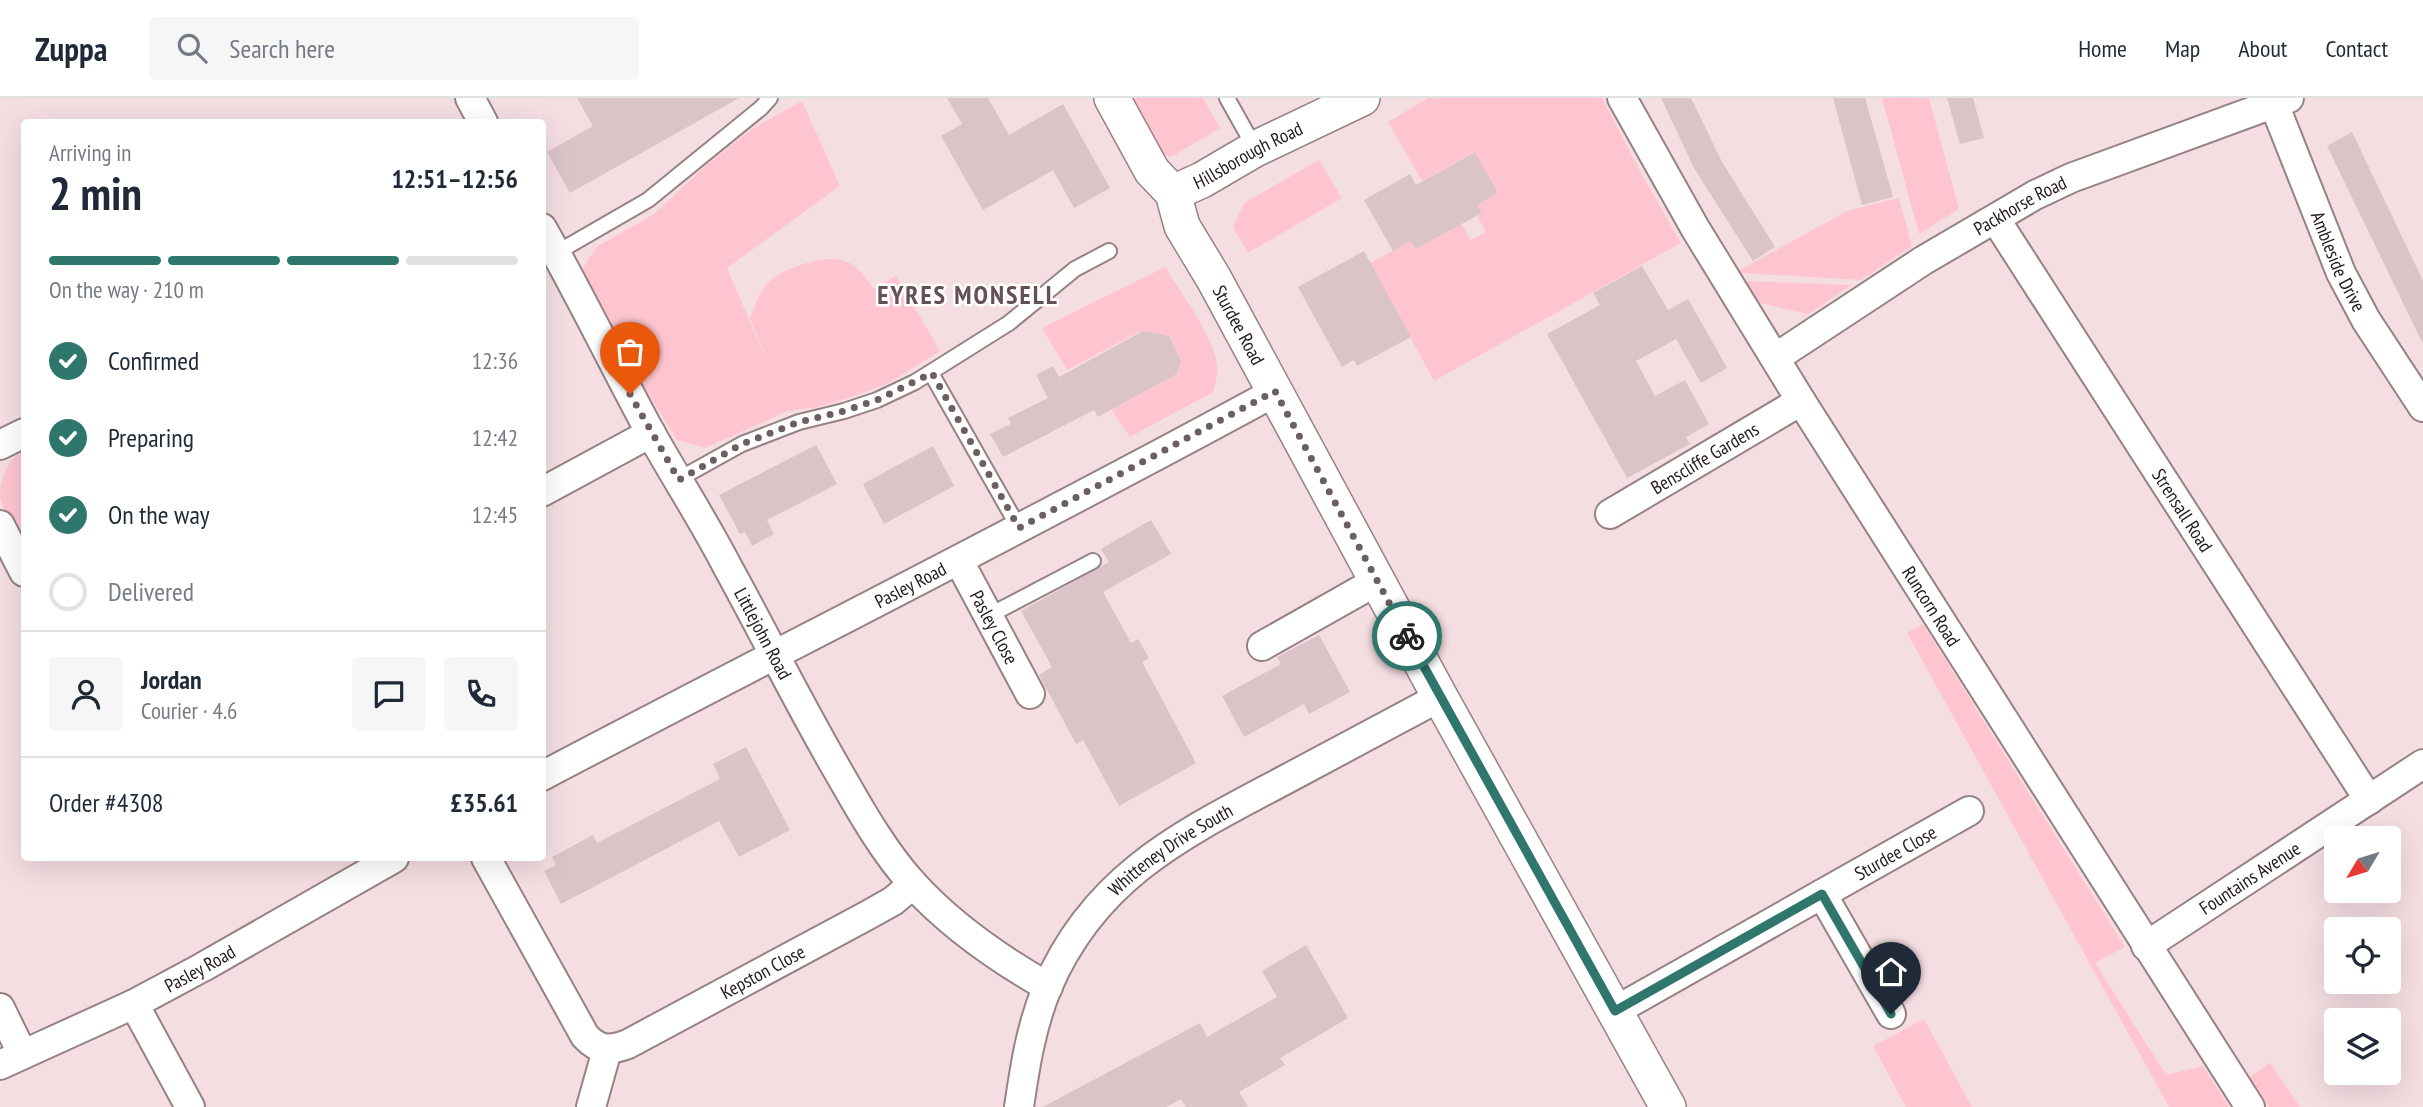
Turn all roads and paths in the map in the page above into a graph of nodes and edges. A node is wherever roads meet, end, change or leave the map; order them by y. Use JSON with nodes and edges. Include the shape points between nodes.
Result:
{"nodes":[{"id":1,"x":470,"y":98,"type":"edge"},
{"id":2,"x":769,"y":98,"type":"edge"},
{"id":3,"x":1112,"y":98,"type":"edge"},
{"id":4,"x":1227,"y":98,"type":"edge"},
{"id":5,"x":1362,"y":98,"type":"edge"},
{"id":6,"x":1622,"y":98,"type":"edge"},
{"id":7,"x":2282,"y":101,"type":"edge"},
{"id":8,"x":481,"y":119,"type":"edge"},
{"id":9,"x":1255,"y":149,"type":"junction"},
{"id":10,"x":1172,"y":193,"type":"junction"},
{"id":11,"x":1996,"y":220,"type":"junction"},
{"id":12,"x":546,"y":235,"type":"edge"},
{"id":13,"x":1109,"y":251,"type":"dead end"},
{"id":14,"x":556,"y":253,"type":"junction"},
{"id":15,"x":1775,"y":358,"type":"junction"},
{"id":16,"x":932,"y":373,"type":"junction"},
{"id":17,"x":1275,"y":391,"type":"junction"},
{"id":18,"x":1801,"y":401,"type":"junction"},
{"id":19,"x":2423,"y":407,"type":"edge"},
{"id":20,"x":651,"y":433,"type":"junction"},
{"id":21,"x":21,"y":434,"type":"edge"},
{"id":22,"x":0,"y":444,"type":"edge"},
{"id":23,"x":679,"y":480,"type":"junction"},
{"id":24,"x":546,"y":490,"type":"edge"},
{"id":25,"x":1610,"y":514,"type":"dead end"},
{"id":26,"x":0,"y":525,"type":"edge"},
{"id":27,"x":1019,"y":528,"type":"junction"},
{"id":28,"x":959,"y":561,"type":"junction"},
{"id":29,"x":1093,"y":561,"type":"dead end"},
{"id":30,"x":21,"y":566,"type":"edge"},
{"id":31,"x":1377,"y":581,"type":"junction"},
{"id":32,"x":988,"y":616,"type":"junction"},
{"id":33,"x":1262,"y":646,"type":"dead end"},
{"id":34,"x":774,"y":654,"type":"junction"},
{"id":35,"x":1030,"y":694,"type":"dead end"},
{"id":36,"x":1440,"y":697,"type":"junction"},
{"id":37,"x":2423,"y":764,"type":"edge"},
{"id":38,"x":546,"y":774,"type":"edge"},
{"id":39,"x":2369,"y":800,"type":"junction"},
{"id":40,"x":1969,"y":811,"type":"dead end"},
{"id":41,"x":389,"y":861,"type":"edge"},
{"id":42,"x":488,"y":861,"type":"edge"},
{"id":43,"x":913,"y":884,"type":"junction"},
{"id":44,"x":1822,"y":894,"type":"junction"},
{"id":45,"x":2146,"y":946,"type":"junction"},
{"id":46,"x":1048,"y":987,"type":"junction"},
{"id":47,"x":134,"y":1004,"type":"junction"},
{"id":48,"x":0,"y":1008,"type":"edge"},
{"id":49,"x":1615,"y":1011,"type":"junction"},
{"id":50,"x":1891,"y":1014,"type":"dead end"},
{"id":51,"x":607,"y":1050,"type":"junction"},
{"id":52,"x":11,"y":1059,"type":"edge"},
{"id":53,"x":190,"y":1107,"type":"edge"},
{"id":54,"x":591,"y":1107,"type":"edge"},
{"id":55,"x":1019,"y":1107,"type":"edge"},
{"id":56,"x":1668,"y":1107,"type":"edge"},
{"id":57,"x":2250,"y":1107,"type":"edge"}],
"edges":[{"from":1,"to":8,"type":"street"},
{"from":2,"to":14,"type":"lane","via":[[648,200]]},
{"from":3,"to":10,"type":"street","name":"Sturdee Road","via":[[1152,172]]},
{"from":4,"to":9,"type":"lane"},
{"from":5,"to":9,"type":"street","name":"Hillsborough Road"},
{"from":6,"to":15,"type":"street","name":"Runcorn Road"},
{"from":7,"to":11,"type":"street","name":"Packhorse Road","via":[[2071,178]]},
{"from":7,"to":19,"type":"street","name":"Ambleside Drive","via":[[2341,273]]},
{"from":9,"to":10,"type":"street","name":"Hillsborough Road"},
{"from":10,"to":17,"type":"street","name":"Sturdee Road","via":[[1182,226]]},
{"from":11,"to":15,"type":"street","name":"Packhorse Road","via":[[1959,238]]},
{"from":11,"to":39,"type":"street","name":"Strensall Road"},
{"from":12,"to":14,"type":"street","name":"Littlejohn Road"},
{"from":13,"to":16,"type":"lane","via":[[1075,269],[1009,323]]},
{"from":14,"to":20,"type":"street","name":"Littlejohn Road"},
{"from":15,"to":18,"type":"street","name":"Runcorn Road"},
{"from":16,"to":23,"type":"lane","via":[[877,400],[742,444]]},
{"from":16,"to":27,"type":"lane"},
{"from":17,"to":27,"type":"street","name":"Pasley Road"},
{"from":17,"to":31,"type":"street","name":"Sturdee Road"},
{"from":18,"to":25,"type":"street","name":"Benscliffe Gardens"},
{"from":18,"to":45,"type":"street","name":"Runcorn Road"},
{"from":20,"to":23,"type":"street","name":"Littlejohn Road"},
{"from":20,"to":24,"type":"street"},
{"from":21,"to":22,"type":"street"},
{"from":23,"to":34,"type":"street","name":"Littlejohn Road"},
{"from":26,"to":30,"type":"street"},
{"from":27,"to":28,"type":"street","name":"Pasley Road"},
{"from":28,"to":32,"type":"street","name":"Pasley Close"},
{"from":28,"to":34,"type":"street","name":"Pasley Road"},
{"from":29,"to":32,"type":"lane"},
{"from":31,"to":33,"type":"street"},
{"from":31,"to":36,"type":"street","name":"Sturdee Road"},
{"from":32,"to":35,"type":"street","name":"Pasley Close"},
{"from":34,"to":38,"type":"street","name":"Pasley Road"},
{"from":34,"to":43,"type":"street","name":"Littlejohn Road","via":[[863,815]]},
{"from":36,"to":46,"type":"street","name":"Whitteney Drive South","via":[[1205,822],[1130,872],[1080,930]]},
{"from":36,"to":49,"type":"street","name":"Sturdee Road"},
{"from":37,"to":39,"type":"street","name":"Fountains Avenue"},
{"from":39,"to":45,"type":"street","name":"Fountains Avenue"},
{"from":40,"to":44,"type":"street","name":"Sturdee Close"},
{"from":41,"to":47,"type":"street","name":"Pasley Road"},
{"from":42,"to":51,"type":"street","via":[[585,1036]]},
{"from":43,"to":46,"type":"street","name":"Littlejohn Road","via":[[968,934]]},
{"from":43,"to":51,"type":"street","name":"Kepston Close","via":[[868,915],[628,1044]]},
{"from":44,"to":49,"type":"street","name":"Sturdee Close"},
{"from":44,"to":50,"type":"street"},
{"from":45,"to":57,"type":"street","name":"Runcorn Road"},
{"from":46,"to":55,"type":"street","name":"Whitteney Drive South","via":[[1034,1023]]},
{"from":47,"to":52,"type":"street","name":"Pasley Road"},
{"from":47,"to":53,"type":"street"},
{"from":48,"to":52,"type":"street"},
{"from":49,"to":56,"type":"street","name":"Sturdee Road"},
{"from":51,"to":54,"type":"street"}]}
